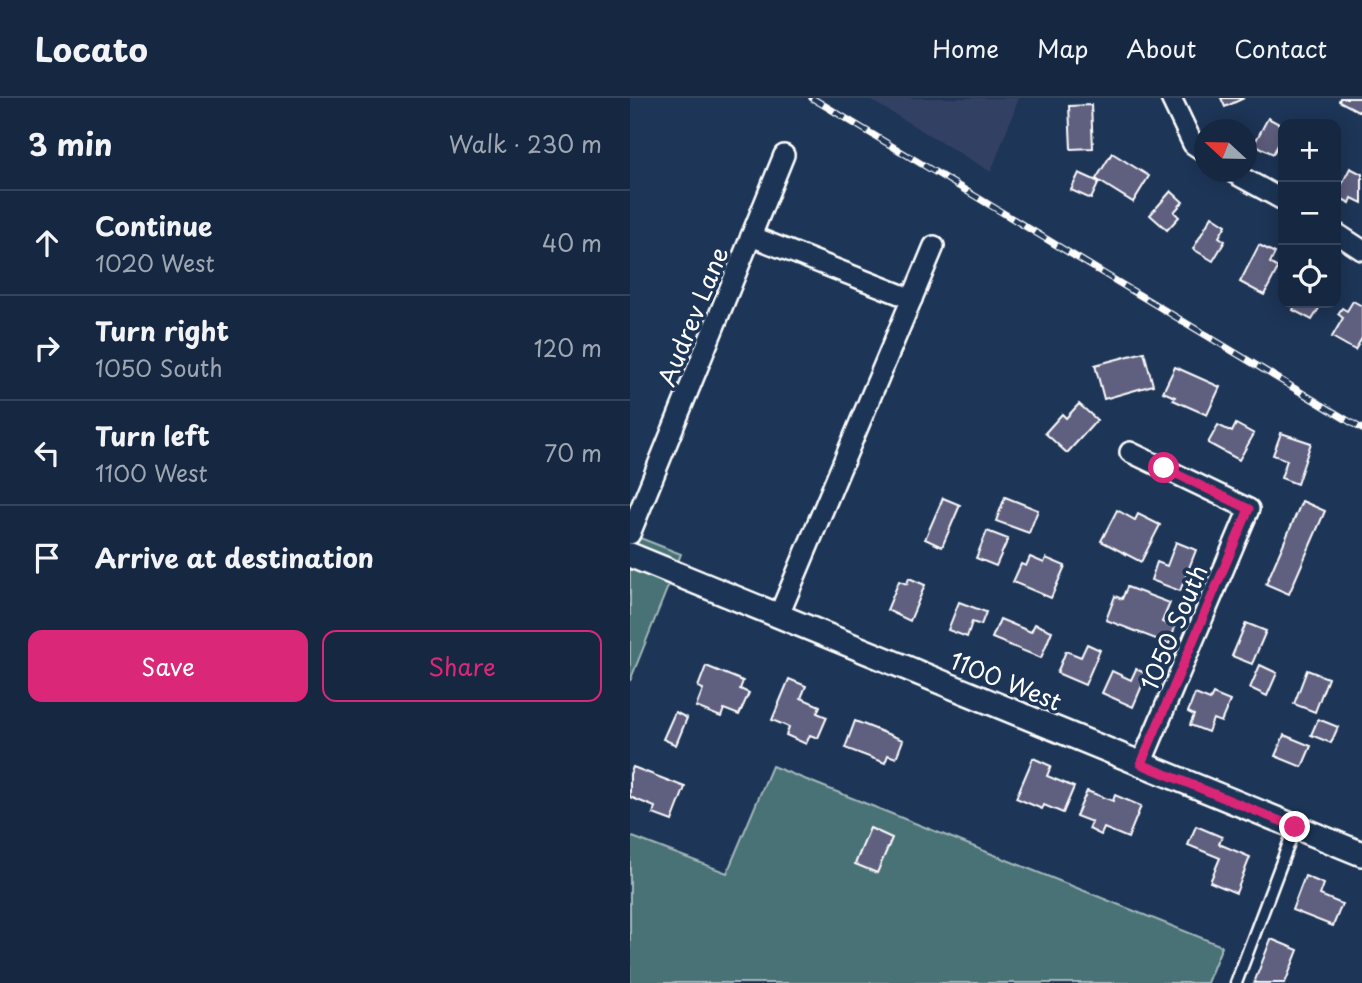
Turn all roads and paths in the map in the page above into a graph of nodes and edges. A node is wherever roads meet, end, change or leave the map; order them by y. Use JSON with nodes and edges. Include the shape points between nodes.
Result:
{"nodes":[{"id":1,"x":1171,"y":98,"type":"edge"},
{"id":2,"x":1194,"y":145,"type":"edge"},
{"id":3,"x":784,"y":155,"type":"dead end"},
{"id":4,"x":1250,"y":182,"type":"edge"},
{"id":5,"x":1278,"y":197,"type":"edge"},
{"id":6,"x":751,"y":236,"type":"junction"},
{"id":7,"x":1341,"y":236,"type":"edge"},
{"id":8,"x":933,"y":246,"type":"dead end"},
{"id":9,"x":1362,"y":250,"type":"edge"},
{"id":10,"x":912,"y":299,"type":"junction"},
{"id":11,"x":1130,"y":452,"type":"dead end"},
{"id":12,"x":630,"y":534,"type":"edge"},
{"id":13,"x":630,"y":555,"type":"edge"},
{"id":14,"x":779,"y":615,"type":"junction"},
{"id":15,"x":1141,"y":764,"type":"junction"},
{"id":16,"x":1295,"y":827,"type":"junction"},
{"id":17,"x":1362,"y":854,"type":"edge"},
{"id":18,"x":1236,"y":983,"type":"edge"}],
"edges":[{"from":1,"to":2,"type":"street"},
{"from":3,"to":6,"type":"street","name":"Audrev Lane"},
{"from":4,"to":5,"type":"street"},
{"from":6,"to":10,"type":"street"},
{"from":6,"to":12,"type":"street","name":"Audrev Lane"},
{"from":7,"to":9,"type":"street"},
{"from":8,"to":10,"type":"street"},
{"from":10,"to":14,"type":"street"},
{"from":11,"to":15,"type":"street","name":"1050 South","via":[[1249,509]]},
{"from":13,"to":14,"type":"street","name":"1100 West"},
{"from":14,"to":15,"type":"street","name":"1100 West"},
{"from":15,"to":16,"type":"street","name":"1100 West"},
{"from":16,"to":17,"type":"street","name":"1100 West"},
{"from":16,"to":18,"type":"lane"}]}
